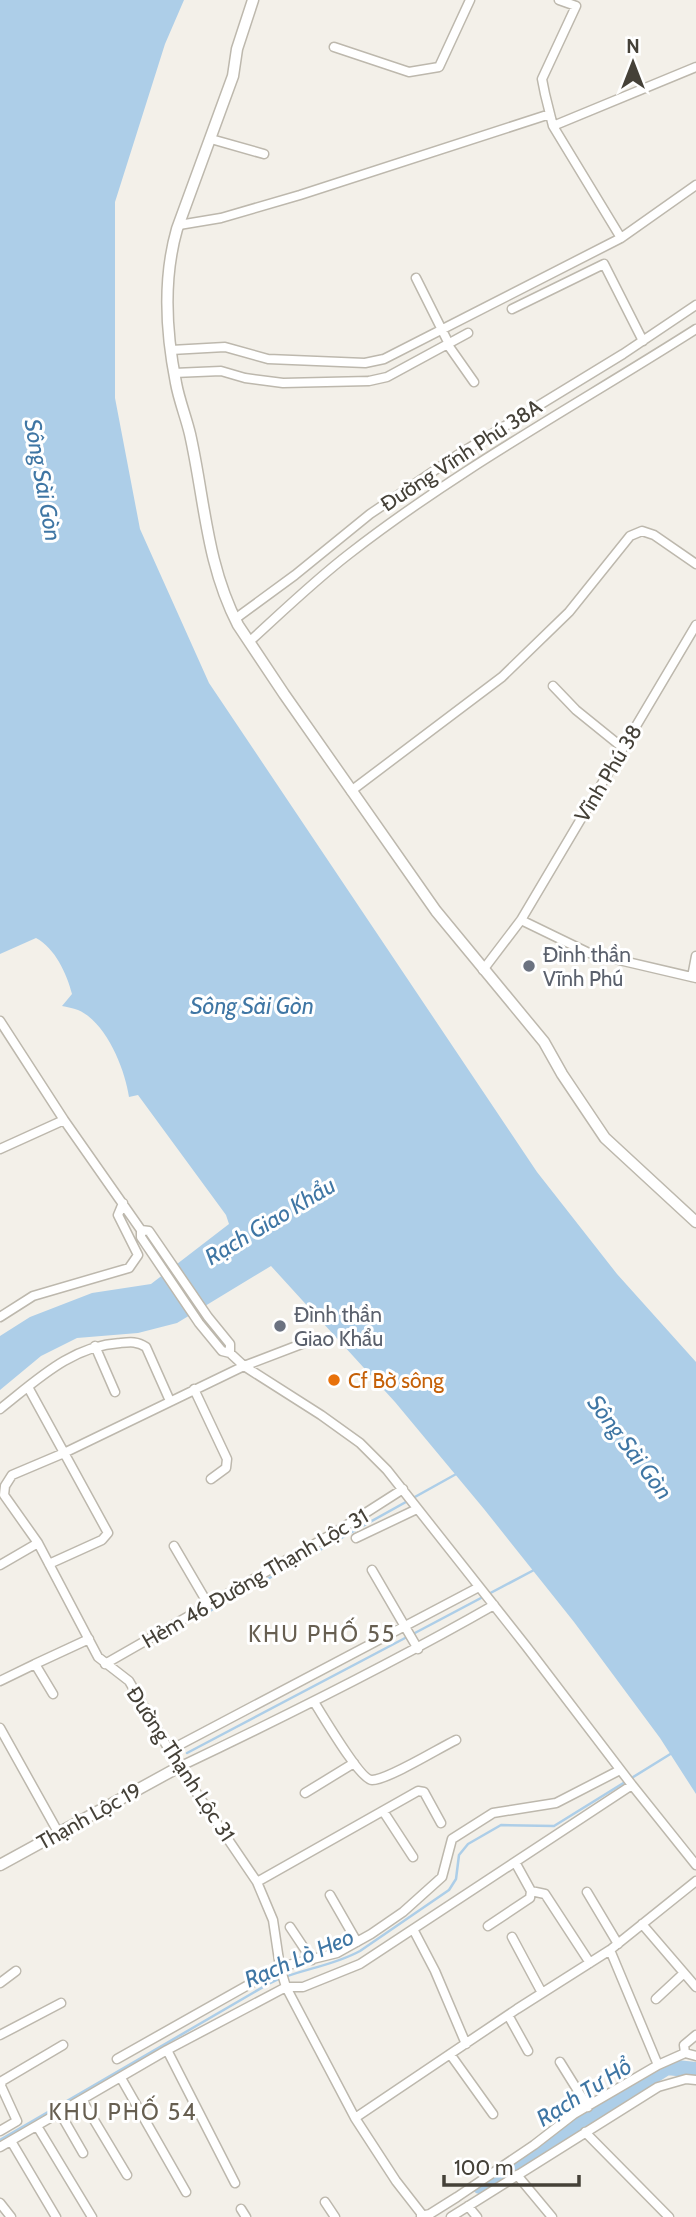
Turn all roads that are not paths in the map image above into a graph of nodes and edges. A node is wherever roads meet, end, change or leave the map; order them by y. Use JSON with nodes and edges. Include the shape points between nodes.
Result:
{"nodes":[{"id":1,"x":253,"y":0,"type":"edge"},
{"id":2,"x":470,"y":0,"type":"edge"},
{"id":3,"x":559,"y":0,"type":"edge"},
{"id":4,"x":334,"y":47,"type":"dead end"},
{"id":5,"x":696,"y":67,"type":"edge"},
{"id":6,"x":550,"y":114,"type":"junction"},
{"id":7,"x":553,"y":126,"type":"junction"},
{"id":8,"x":211,"y":139,"type":"junction"},
{"id":9,"x":264,"y":155,"type":"dead end"},
{"id":10,"x":696,"y":185,"type":"edge"},
{"id":11,"x":179,"y":225,"type":"junction"},
{"id":12,"x":621,"y":237,"type":"junction"},
{"id":13,"x":416,"y":278,"type":"dead end"},
{"id":14,"x":696,"y":305,"type":"edge"},
{"id":15,"x":512,"y":309,"type":"dead end"},
{"id":16,"x":696,"y":329,"type":"edge"},
{"id":17,"x":442,"y":331,"type":"junction"},
{"id":18,"x":468,"y":333,"type":"dead end"},
{"id":19,"x":643,"y":341,"type":"junction"},
{"id":20,"x":448,"y":344,"type":"junction"},
{"id":21,"x":171,"y":350,"type":"junction"},
{"id":22,"x":174,"y":373,"type":"junction"},
{"id":23,"x":474,"y":382,"type":"dead end"},
{"id":24,"x":696,"y":564,"type":"edge"},
{"id":25,"x":235,"y":619,"type":"junction"},
{"id":26,"x":696,"y":625,"type":"edge"},
{"id":27,"x":249,"y":642,"type":"junction"},
{"id":28,"x":553,"y":686,"type":"dead end"},
{"id":29,"x":623,"y":748,"type":"junction"},
{"id":30,"x":351,"y":791,"type":"junction"},
{"id":31,"x":521,"y":920,"type":"junction"},
{"id":32,"x":696,"y":956,"type":"edge"},
{"id":33,"x":483,"y":970,"type":"junction"},
{"id":34,"x":694,"y":978,"type":"edge"},
{"id":35,"x":0,"y":1021,"type":"edge"},
{"id":36,"x":64,"y":1120,"type":"junction"},
{"id":37,"x":0,"y":1149,"type":"edge"},
{"id":38,"x":122,"y":1203,"type":"junction"},
{"id":39,"x":696,"y":1222,"type":"edge"},
{"id":40,"x":141,"y":1230,"type":"junction"},
{"id":41,"x":0,"y":1317,"type":"edge"},
{"id":42,"x":312,"y":1340,"type":"dead end"},
{"id":43,"x":95,"y":1346,"type":"junction"},
{"id":44,"x":230,"y":1353,"type":"junction"},
{"id":45,"x":244,"y":1366,"type":"junction"},
{"id":46,"x":28,"y":1387,"type":"junction"},
{"id":47,"x":194,"y":1389,"type":"junction"},
{"id":48,"x":115,"y":1392,"type":"dead end"},
{"id":49,"x":170,"y":1401,"type":"junction"},
{"id":50,"x":0,"y":1409,"type":"edge"},
{"id":51,"x":64,"y":1453,"type":"junction"},
{"id":52,"x":211,"y":1479,"type":"dead end"},
{"id":53,"x":405,"y":1492,"type":"junction"},
{"id":54,"x":415,"y":1507,"type":"junction"},
{"id":55,"x":356,"y":1538,"type":"dead end"},
{"id":56,"x":38,"y":1543,"type":"junction"},
{"id":57,"x":174,"y":1546,"type":"dead end"},
{"id":58,"x":49,"y":1564,"type":"junction"},
{"id":59,"x":0,"y":1565,"type":"edge"},
{"id":60,"x":372,"y":1570,"type":"dead end"},
{"id":61,"x":481,"y":1589,"type":"junction"},
{"id":62,"x":492,"y":1603,"type":"junction"},
{"id":63,"x":208,"y":1604,"type":"junction"},
{"id":64,"x":406,"y":1628,"type":"junction"},
{"id":65,"x":89,"y":1639,"type":"junction"},
{"id":66,"x":416,"y":1645,"type":"junction"},
{"id":67,"x":35,"y":1664,"type":"junction"},
{"id":68,"x":105,"y":1664,"type":"junction"},
{"id":69,"x":0,"y":1681,"type":"edge"},
{"id":70,"x":53,"y":1694,"type":"dead end"},
{"id":71,"x":314,"y":1702,"type":"junction"},
{"id":72,"x":0,"y":1728,"type":"edge"},
{"id":73,"x":456,"y":1740,"type":"dead end"},
{"id":74,"x":170,"y":1750,"type":"junction"},
{"id":75,"x":354,"y":1763,"type":"junction"},
{"id":76,"x":179,"y":1767,"type":"junction"},
{"id":77,"x":622,"y":1772,"type":"junction"},
{"id":78,"x":632,"y":1785,"type":"junction"},
{"id":79,"x":305,"y":1793,"type":"dead end"},
{"id":80,"x":383,"y":1811,"type":"junction"},
{"id":81,"x":441,"y":1823,"type":"dead end"},
{"id":82,"x":58,"y":1832,"type":"junction"},
{"id":83,"x":413,"y":1857,"type":"dead end"},
{"id":84,"x":515,"y":1861,"type":"junction"},
{"id":85,"x":0,"y":1865,"type":"edge"},
{"id":86,"x":696,"y":1866,"type":"edge"},
{"id":87,"x":696,"y":1881,"type":"edge"},
{"id":88,"x":257,"y":1882,"type":"junction"},
{"id":89,"x":531,"y":1891,"type":"junction"},
{"id":90,"x":587,"y":1892,"type":"dead end"},
{"id":91,"x":330,"y":1895,"type":"dead end"},
{"id":92,"x":642,"y":1924,"type":"junction"},
{"id":93,"x":488,"y":1926,"type":"dead end"},
{"id":94,"x":290,"y":1927,"type":"dead end"},
{"id":95,"x":413,"y":1929,"type":"junction"},
{"id":96,"x":512,"y":1937,"type":"dead end"},
{"id":97,"x":357,"y":1942,"type":"junction"},
{"id":98,"x":614,"y":1947,"type":"junction"},
{"id":99,"x":312,"y":1960,"type":"junction"},
{"id":100,"x":590,"y":1963,"type":"junction"},
{"id":101,"x":280,"y":1969,"type":"junction"},
{"id":102,"x":16,"y":1971,"type":"dead end"},
{"id":103,"x":684,"y":1973,"type":"junction"},
{"id":104,"x":0,"y":1983,"type":"edge"},
{"id":105,"x":285,"y":1984,"type":"junction"},
{"id":106,"x":696,"y":1987,"type":"edge"},
{"id":107,"x":542,"y":1993,"type":"junction"},
{"id":108,"x":656,"y":1999,"type":"dead end"},
{"id":109,"x":61,"y":2003,"type":"dead end"},
{"id":110,"x":508,"y":2015,"type":"junction"},
{"id":111,"x":0,"y":2035,"type":"edge"},
{"id":112,"x":696,"y":2035,"type":"edge"},
{"id":113,"x":466,"y":2044,"type":"junction"},
{"id":114,"x":63,"y":2045,"type":"dead end"},
{"id":115,"x":167,"y":2050,"type":"junction"},
{"id":116,"x":528,"y":2051,"type":"dead end"},
{"id":117,"x":685,"y":2053,"type":"junction"},
{"id":118,"x":450,"y":2054,"type":"junction"},
{"id":119,"x":696,"y":2056,"type":"edge"},
{"id":120,"x":117,"y":2059,"type":"dead end"},
{"id":121,"x":560,"y":2062,"type":"dead end"},
{"id":122,"x":658,"y":2065,"type":"junction"},
{"id":123,"x":121,"y":2078,"type":"junction"},
{"id":124,"x":696,"y":2080,"type":"edge"},
{"id":125,"x":82,"y":2100,"type":"junction"},
{"id":126,"x":588,"y":2107,"type":"junction"},
{"id":127,"x":60,"y":2113,"type":"junction"},
{"id":128,"x":493,"y":2114,"type":"dead end"},
{"id":129,"x":355,"y":2118,"type":"junction"},
{"id":130,"x":37,"y":2126,"type":"junction"},
{"id":131,"x":0,"y":2131,"type":"edge"},
{"id":132,"x":585,"y":2132,"type":"junction"},
{"id":133,"x":11,"y":2141,"type":"junction"},
{"id":134,"x":0,"y":2147,"type":"edge"},
{"id":135,"x":83,"y":2153,"type":"dead end"},
{"id":136,"x":127,"y":2175,"type":"dead end"},
{"id":137,"x":517,"y":2175,"type":"junction"},
{"id":138,"x":235,"y":2183,"type":"dead end"},
{"id":139,"x":186,"y":2192,"type":"dead end"},
{"id":140,"x":0,"y":2203,"type":"edge"},
{"id":141,"x":325,"y":2203,"type":"dead end"},
{"id":142,"x":468,"y":2206,"type":"junction"},
{"id":143,"x":241,"y":2209,"type":"dead end"},
{"id":144,"x":422,"y":2216,"type":"edge"},
{"id":145,"x":11,"y":2217,"type":"edge"},
{"id":146,"x":56,"y":2217,"type":"edge"},
{"id":147,"x":92,"y":2217,"type":"edge"},
{"id":148,"x":246,"y":2217,"type":"edge"},
{"id":149,"x":335,"y":2217,"type":"edge"},
{"id":150,"x":451,"y":2217,"type":"edge"},
{"id":151,"x":477,"y":2217,"type":"edge"},
{"id":152,"x":552,"y":2217,"type":"edge"},
{"id":153,"x":669,"y":2217,"type":"edge"}],
"edges":[{"from":1,"to":8,"type":"street"},
{"from":2,"to":4,"type":"street","via":[[439,66],[409,72]]},
{"from":3,"to":6,"type":"street","via":[[576,6],[542,79]]},
{"from":5,"to":7,"type":"street"},
{"from":6,"to":7,"type":"street"},
{"from":6,"to":11,"type":"street","via":[[300,195]]},
{"from":7,"to":12,"type":"street"},
{"from":8,"to":9,"type":"street"},
{"from":8,"to":11,"type":"street"},
{"from":10,"to":12,"type":"street"},
{"from":11,"to":21,"type":"street","via":[[167,278]]},
{"from":12,"to":17,"type":"street"},
{"from":13,"to":17,"type":"street"},
{"from":14,"to":19,"type":"street","name":"Đường Vĩnh Phú 38A"},
{"from":15,"to":19,"type":"street","via":[[604,264]]},
{"from":16,"to":27,"type":"street","via":[[424,499],[347,555]]},
{"from":17,"to":20,"type":"street"},
{"from":17,"to":21,"type":"street","via":[[384,359],[365,363],[268,359],[225,347]]},
{"from":18,"to":20,"type":"street"},
{"from":19,"to":25,"type":"street","name":"Đường Vĩnh Phú 38A","via":[[402,492]]},
{"from":20,"to":22,"type":"street","via":[[387,377],[369,381],[282,383],[221,371]]},
{"from":20,"to":23,"type":"street"},
{"from":21,"to":22,"type":"street"},
{"from":22,"to":25,"type":"street","via":[[209,546]]},
{"from":24,"to":30,"type":"street","via":[[654,535],[642,531],[630,536],[569,612],[502,677]]},
{"from":25,"to":27,"type":"street"},
{"from":26,"to":29,"type":"street","name":"Vĩnh Phú 38"},
{"from":27,"to":30,"type":"street"},
{"from":28,"to":29,"type":"street"},
{"from":29,"to":31,"type":"street","name":"Vĩnh Phú 38"},
{"from":30,"to":33,"type":"street"},
{"from":31,"to":33,"type":"street","name":"Vĩnh Phú 38"},
{"from":31,"to":34,"type":"street","via":[[589,953]]},
{"from":32,"to":34,"type":"street"},
{"from":33,"to":39,"type":"street","via":[[544,1042],[604,1138]]},
{"from":35,"to":36,"type":"street"},
{"from":36,"to":37,"type":"street"},
{"from":36,"to":38,"type":"street"},
{"from":38,"to":40,"type":"street"},
{"from":38,"to":41,"type":"street","via":[[118,1215],[138,1255],[129,1268],[33,1296]]},
{"from":40,"to":44,"type":"street","via":[[141,1237],[199,1323],[222,1351]]},
{"from":40,"to":44,"type":"street","via":[[149,1231],[230,1344]]},
{"from":42,"to":45,"type":"street","name":"Đường Thạnh Lộc 31"},
{"from":43,"to":46,"type":"street","via":[[44,1372]]},
{"from":43,"to":48,"type":"street"},
{"from":43,"to":49,"type":"street","via":[[138,1342],[146,1347]]},
{"from":44,"to":45,"type":"street"},
{"from":45,"to":47,"type":"street","name":"Đường Thạnh Lộc 31"},
{"from":45,"to":53,"type":"street","via":[[360,1443]]},
{"from":46,"to":50,"type":"street"},
{"from":46,"to":51,"type":"street"},
{"from":47,"to":49,"type":"street","name":"Đường Thạnh Lộc 31"},
{"from":47,"to":52,"type":"street","via":[[227,1459],[226,1468]]},
{"from":49,"to":51,"type":"street","name":"Đường Thạnh Lộc 31"},
{"from":51,"to":56,"type":"street","name":"Đường Thạnh Lộc 31","via":[[12,1475],[5,1486],[4,1495]]},
{"from":51,"to":58,"type":"street","via":[[108,1533]]},
{"from":53,"to":54,"type":"street"},
{"from":53,"to":63,"type":"street","name":"Hẻm 46 Đường Thạnh Lộc 31"},
{"from":54,"to":55,"type":"street"},
{"from":54,"to":61,"type":"street"},
{"from":56,"to":58,"type":"street","name":"Đường Thạnh Lộc 31"},
{"from":56,"to":59,"type":"street"},
{"from":57,"to":63,"type":"street"},
{"from":58,"to":65,"type":"street","name":"Đường Thạnh Lộc 31"},
{"from":60,"to":64,"type":"street"},
{"from":61,"to":62,"type":"street"},
{"from":61,"to":64,"type":"street"},
{"from":62,"to":66,"type":"street"},
{"from":62,"to":77,"type":"street"},
{"from":63,"to":68,"type":"street","name":"Hẻm 46 Đường Thạnh Lộc 31"},
{"from":64,"to":66,"type":"street"},
{"from":64,"to":74,"type":"street"},
{"from":65,"to":67,"type":"street"},
{"from":65,"to":68,"type":"street","name":"Đường Thạnh Lộc 31"},
{"from":66,"to":71,"type":"street"},
{"from":67,"to":69,"type":"street"},
{"from":67,"to":70,"type":"street"},
{"from":68,"to":74,"type":"street","name":"Đường Thạnh Lộc 31","via":[[129,1681]]},
{"from":71,"to":75,"type":"street"},
{"from":71,"to":76,"type":"street"},
{"from":72,"to":82,"type":"street"},
{"from":73,"to":75,"type":"street","via":[[372,1780]]},
{"from":74,"to":76,"type":"street","name":"Đường Thạnh Lộc 31"},
{"from":75,"to":79,"type":"street"},
{"from":76,"to":82,"type":"street","name":"Thạnh Lộc 19"},
{"from":76,"to":88,"type":"street","name":"Đường Thạnh Lộc 31"},
{"from":77,"to":78,"type":"street"},
{"from":77,"to":97,"type":"street","via":[[556,1803],[493,1812],[452,1839],[442,1877],[403,1912]]},
{"from":78,"to":84,"type":"street"},
{"from":78,"to":86,"type":"street"},
{"from":80,"to":81,"type":"street","via":[[424,1792]]},
{"from":80,"to":83,"type":"street"},
{"from":80,"to":88,"type":"street"},
{"from":82,"to":85,"type":"street","name":"Thạnh Lộc 19"},
{"from":84,"to":89,"type":"street"},
{"from":84,"to":95,"type":"street"},
{"from":87,"to":92,"type":"street"},
{"from":88,"to":101,"type":"street","name":"Đường Thạnh Lộc 31","via":[[274,1920]]},
{"from":89,"to":93,"type":"street","via":[[530,1898]]},
{"from":89,"to":100,"type":"street","via":[[545,1894]]},
{"from":90,"to":98,"type":"street"},
{"from":91,"to":97,"type":"street"},
{"from":92,"to":98,"type":"street"},
{"from":92,"to":103,"type":"street"},
{"from":94,"to":99,"type":"street"},
{"from":95,"to":105,"type":"street","via":[[360,1964],[303,1987]]},
{"from":95,"to":113,"type":"street"},
{"from":96,"to":107,"type":"street"},
{"from":97,"to":99,"type":"street"},
{"from":98,"to":100,"type":"street"},
{"from":98,"to":122,"type":"street"},
{"from":99,"to":101,"type":"street"},
{"from":100,"to":107,"type":"street"},
{"from":101,"to":105,"type":"street","name":"Đường Thạnh Lộc 31"},
{"from":101,"to":120,"type":"street"},
{"from":102,"to":104,"type":"street"},
{"from":103,"to":106,"type":"street"},
{"from":103,"to":108,"type":"street"},
{"from":105,"to":115,"type":"street"},
{"from":105,"to":129,"type":"street","name":"Đường Thạnh Lộc 31"},
{"from":107,"to":110,"type":"street"},
{"from":109,"to":111,"type":"street"},
{"from":110,"to":113,"type":"street"},
{"from":110,"to":116,"type":"street"},
{"from":112,"to":117,"type":"street","via":[[684,2045]]},
{"from":113,"to":118,"type":"street"},
{"from":114,"to":131,"type":"street","via":[[2,2081],[17,2121]]},
{"from":115,"to":123,"type":"street"},
{"from":115,"to":138,"type":"street"},
{"from":117,"to":119,"type":"street"},
{"from":117,"to":122,"type":"street"},
{"from":118,"to":128,"type":"street"},
{"from":118,"to":129,"type":"street"},
{"from":121,"to":126,"type":"street"},
{"from":122,"to":126,"type":"street"},
{"from":123,"to":125,"type":"street"},
{"from":123,"to":139,"type":"street"},
{"from":124,"to":132,"type":"street","via":[[658,2087]]},
{"from":125,"to":127,"type":"street"},
{"from":125,"to":136,"type":"street"},
{"from":126,"to":144,"type":"street"},
{"from":127,"to":130,"type":"street"},
{"from":127,"to":135,"type":"street"},
{"from":129,"to":144,"type":"street","name":"Đường Thạnh Lộc 31"},
{"from":130,"to":133,"type":"street"},
{"from":130,"to":147,"type":"street"},
{"from":132,"to":137,"type":"street"},
{"from":132,"to":153,"type":"street"},
{"from":133,"to":134,"type":"street"},
{"from":133,"to":146,"type":"street"},
{"from":137,"to":142,"type":"street"},
{"from":137,"to":152,"type":"street"},
{"from":140,"to":145,"type":"street"},
{"from":141,"to":149,"type":"street"},
{"from":142,"to":150,"type":"street"},
{"from":142,"to":151,"type":"street"},
{"from":143,"to":148,"type":"street"}]}
